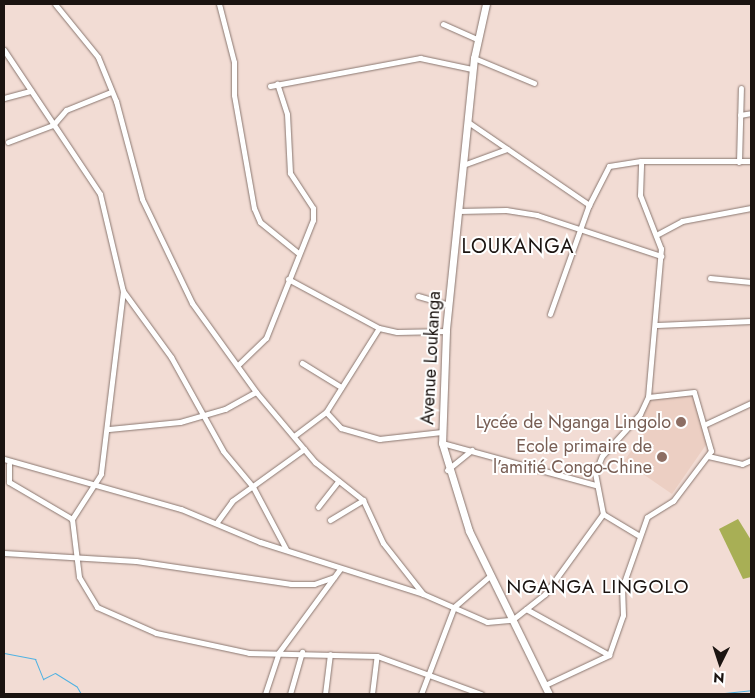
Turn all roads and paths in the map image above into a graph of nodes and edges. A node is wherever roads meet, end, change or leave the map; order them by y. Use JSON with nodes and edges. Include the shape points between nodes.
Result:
{"nodes":[{"id":1,"x":54,"y":4,"type":"edge"},
{"id":2,"x":219,"y":4,"type":"edge"},
{"id":3,"x":485,"y":4,"type":"edge"},
{"id":4,"x":444,"y":24,"type":"dead end"},
{"id":5,"x":477,"y":39,"type":"junction"},
{"id":6,"x":4,"y":50,"type":"edge"},
{"id":7,"x":474,"y":58,"type":"junction"},
{"id":8,"x":472,"y":69,"type":"junction"},
{"id":9,"x":534,"y":83,"type":"dead end"},
{"id":10,"x":277,"y":84,"type":"junction"},
{"id":11,"x":270,"y":86,"type":"dead end"},
{"id":12,"x":741,"y":88,"type":"dead end"},
{"id":13,"x":30,"y":90,"type":"junction"},
{"id":14,"x":111,"y":92,"type":"junction"},
{"id":15,"x":4,"y":98,"type":"edge"},
{"id":16,"x":751,"y":114,"type":"edge"},
{"id":17,"x":740,"y":115,"type":"junction"},
{"id":18,"x":468,"y":122,"type":"junction"},
{"id":19,"x":53,"y":125,"type":"junction"},
{"id":20,"x":8,"y":142,"type":"dead end"},
{"id":21,"x":507,"y":148,"type":"junction"},
{"id":22,"x":641,"y":161,"type":"junction"},
{"id":23,"x":739,"y":162,"type":"junction"},
{"id":24,"x":751,"y":162,"type":"edge"},
{"id":25,"x":463,"y":165,"type":"junction"},
{"id":26,"x":589,"y":205,"type":"junction"},
{"id":27,"x":751,"y":208,"type":"edge"},
{"id":28,"x":459,"y":211,"type":"junction"},
{"id":29,"x":581,"y":226,"type":"junction"},
{"id":30,"x":658,"y":234,"type":"junction"},
{"id":31,"x":298,"y":252,"type":"junction"},
{"id":32,"x":662,"y":256,"type":"junction"},
{"id":33,"x":710,"y":278,"type":"dead end"},
{"id":34,"x":288,"y":279,"type":"junction"},
{"id":35,"x":751,"y":282,"type":"edge"},
{"id":36,"x":123,"y":291,"type":"junction"},
{"id":37,"x":418,"y":296,"type":"dead end"},
{"id":38,"x":449,"y":305,"type":"junction"},
{"id":39,"x":550,"y":314,"type":"dead end"},
{"id":40,"x":751,"y":321,"type":"edge"},
{"id":41,"x":657,"y":325,"type":"junction"},
{"id":42,"x":379,"y":328,"type":"junction"},
{"id":43,"x":446,"y":331,"type":"junction"},
{"id":44,"x":302,"y":363,"type":"dead end"},
{"id":45,"x":239,"y":364,"type":"junction"},
{"id":46,"x":341,"y":387,"type":"junction"},
{"id":47,"x":256,"y":392,"type":"junction"},
{"id":48,"x":648,"y":397,"type":"junction"},
{"id":49,"x":751,"y":403,"type":"edge"},
{"id":50,"x":326,"y":412,"type":"junction"},
{"id":51,"x":207,"y":415,"type":"junction"},
{"id":52,"x":706,"y":424,"type":"junction"},
{"id":53,"x":109,"y":429,"type":"junction"},
{"id":54,"x":442,"y":432,"type":"junction"},
{"id":55,"x":294,"y":436,"type":"junction"},
{"id":56,"x":442,"y":443,"type":"junction"},
{"id":57,"x":304,"y":449,"type":"junction"},
{"id":58,"x":472,"y":450,"type":"junction"},
{"id":59,"x":708,"y":456,"type":"junction"},
{"id":60,"x":4,"y":459,"type":"edge"},
{"id":61,"x":751,"y":460,"type":"edge"},
{"id":62,"x":9,"y":464,"type":"junction"},
{"id":63,"x":447,"y":470,"type":"junction"},
{"id":64,"x":338,"y":481,"type":"junction"},
{"id":65,"x":94,"y":484,"type":"junction"},
{"id":66,"x":596,"y":485,"type":"junction"},
{"id":67,"x":253,"y":487,"type":"junction"},
{"id":68,"x":363,"y":500,"type":"junction"},
{"id":69,"x":318,"y":507,"type":"dead end"},
{"id":70,"x":602,"y":514,"type":"junction"},
{"id":71,"x":72,"y":519,"type":"junction"},
{"id":72,"x":330,"y":520,"type":"dead end"},
{"id":73,"x":217,"y":522,"type":"junction"},
{"id":74,"x":638,"y":535,"type":"junction"},
{"id":75,"x":286,"y":549,"type":"junction"},
{"id":76,"x":4,"y":553,"type":"edge"},
{"id":77,"x":78,"y":560,"type":"junction"},
{"id":78,"x":340,"y":569,"type":"junction"},
{"id":79,"x":492,"y":574,"type":"junction"},
{"id":80,"x":334,"y":577,"type":"junction"},
{"id":81,"x":423,"y":594,"type":"junction"},
{"id":82,"x":454,"y":607,"type":"junction"},
{"id":83,"x":526,"y":609,"type":"junction"},
{"id":84,"x":512,"y":620,"type":"junction"},
{"id":85,"x":279,"y":652,"type":"junction"},
{"id":86,"x":302,"y":652,"type":"junction"},
{"id":87,"x":330,"y":654,"type":"junction"},
{"id":88,"x":609,"y":655,"type":"junction"},
{"id":89,"x":377,"y":656,"type":"junction"},
{"id":90,"x":427,"y":672,"type":"junction"},
{"id":91,"x":545,"y":685,"type":"junction"},
{"id":92,"x":264,"y":694,"type":"edge"},
{"id":93,"x":290,"y":694,"type":"edge"},
{"id":94,"x":325,"y":694,"type":"edge"},
{"id":95,"x":372,"y":694,"type":"edge"},
{"id":96,"x":420,"y":694,"type":"edge"},
{"id":97,"x":481,"y":694,"type":"edge"},
{"id":98,"x":549,"y":694,"type":"edge"}],
"edges":[{"from":1,"to":14,"type":"street","via":[[92,46]]},
{"from":2,"to":31,"type":"street","via":[[234,62],[234,95],[254,208],[260,222]]},
{"from":3,"to":5,"type":"main road","name":"Avenue Loukanga"},
{"from":4,"to":5,"type":"street"},
{"from":5,"to":7,"type":"main road","name":"Avenue Loukanga"},
{"from":6,"to":13,"type":"street"},
{"from":7,"to":8,"type":"main road","name":"Avenue Loukanga"},
{"from":7,"to":9,"type":"street"},
{"from":8,"to":10,"type":"street","via":[[424,58]]},
{"from":8,"to":18,"type":"main road","name":"Avenue Loukanga"},
{"from":10,"to":11,"type":"street"},
{"from":10,"to":31,"type":"street","via":[[286,114],[290,172],[314,214]]},
{"from":12,"to":17,"type":"street"},
{"from":13,"to":15,"type":"street"},
{"from":13,"to":19,"type":"street"},
{"from":14,"to":19,"type":"street","via":[[66,110]]},
{"from":14,"to":45,"type":"street","via":[[159,240],[192,303]]},
{"from":16,"to":17,"type":"street"},
{"from":17,"to":23,"type":"street"},
{"from":18,"to":21,"type":"street"},
{"from":18,"to":25,"type":"main road","name":"Avenue Loukanga"},
{"from":19,"to":20,"type":"street"},
{"from":19,"to":36,"type":"street","via":[[106,208],[108,239]]},
{"from":21,"to":25,"type":"street"},
{"from":21,"to":26,"type":"street"},
{"from":22,"to":23,"type":"street"},
{"from":22,"to":26,"type":"street","via":[[610,166]]},
{"from":22,"to":30,"type":"street","via":[[640,195]]},
{"from":23,"to":24,"type":"street"},
{"from":25,"to":28,"type":"main road","name":"Avenue Loukanga"},
{"from":26,"to":29,"type":"street"},
{"from":27,"to":30,"type":"street","via":[[682,221]]},
{"from":28,"to":29,"type":"street","via":[[506,210]]},
{"from":28,"to":38,"type":"main road","name":"Avenue Loukanga"},
{"from":29,"to":32,"type":"street"},
{"from":29,"to":39,"type":"street"},
{"from":30,"to":32,"type":"street"},
{"from":31,"to":34,"type":"street"},
{"from":32,"to":41,"type":"street"},
{"from":33,"to":35,"type":"street"},
{"from":34,"to":42,"type":"street"},
{"from":34,"to":45,"type":"street","via":[[266,338]]},
{"from":36,"to":51,"type":"street"},
{"from":36,"to":53,"type":"street"},
{"from":37,"to":38,"type":"street"},
{"from":38,"to":43,"type":"main road","name":"Avenue Loukanga"},
{"from":40,"to":41,"type":"street","via":[[683,328]]},
{"from":41,"to":48,"type":"street"},
{"from":42,"to":43,"type":"street","via":[[396,332]]},
{"from":42,"to":46,"type":"street"},
{"from":43,"to":54,"type":"main road","name":"Avenue Loukanga"},
{"from":44,"to":46,"type":"street"},
{"from":45,"to":47,"type":"street"},
{"from":46,"to":50,"type":"street"},
{"from":47,"to":51,"type":"street"},
{"from":47,"to":55,"type":"street"},
{"from":48,"to":52,"type":"street","via":[[694,392]]},
{"from":48,"to":66,"type":"street","via":[[640,414],[602,456]]},
{"from":49,"to":52,"type":"street"},
{"from":50,"to":54,"type":"street","via":[[341,428],[379,439]]},
{"from":50,"to":55,"type":"street"},
{"from":51,"to":53,"type":"street","via":[[136,430]]},
{"from":51,"to":67,"type":"street","via":[[223,451]]},
{"from":52,"to":59,"type":"street","via":[[712,444]]},
{"from":53,"to":65,"type":"street","via":[[101,474]]},
{"from":54,"to":56,"type":"main road","name":"Avenue Loukanga"},
{"from":55,"to":57,"type":"street"},
{"from":56,"to":58,"type":"street"},
{"from":56,"to":63,"type":"main road","name":"Avenue Loukanga"},
{"from":57,"to":64,"type":"street"},
{"from":57,"to":67,"type":"street"},
{"from":58,"to":63,"type":"street"},
{"from":58,"to":66,"type":"street"},
{"from":59,"to":61,"type":"street","via":[[742,464]]},
{"from":59,"to":74,"type":"street","via":[[673,501],[649,514]]},
{"from":60,"to":62,"type":"street"},
{"from":62,"to":65,"type":"street"},
{"from":62,"to":71,"type":"street","via":[[10,482]]},
{"from":63,"to":79,"type":"main road","name":"Avenue Loukanga","via":[[469,531]]},
{"from":64,"to":68,"type":"street"},
{"from":64,"to":69,"type":"street"},
{"from":65,"to":71,"type":"street"},
{"from":65,"to":73,"type":"street"},
{"from":66,"to":70,"type":"street"},
{"from":67,"to":73,"type":"street","via":[[232,501]]},
{"from":67,"to":75,"type":"street"},
{"from":68,"to":72,"type":"street"},
{"from":68,"to":81,"type":"street","via":[[384,542]]},
{"from":70,"to":74,"type":"street"},
{"from":70,"to":83,"type":"street","via":[[558,580]]},
{"from":71,"to":77,"type":"street"},
{"from":73,"to":75,"type":"street"},
{"from":74,"to":88,"type":"street","via":[[622,588],[623,615]]},
{"from":75,"to":78,"type":"street"},
{"from":76,"to":77,"type":"street"},
{"from":77,"to":80,"type":"street","via":[[136,562],[290,584],[314,584]]},
{"from":77,"to":85,"type":"street","via":[[88,594],[108,614],[156,633],[249,653]]},
{"from":78,"to":80,"type":"street"},
{"from":78,"to":81,"type":"street"},
{"from":79,"to":82,"type":"street"},
{"from":79,"to":84,"type":"main road","name":"Avenue Loukanga"},
{"from":80,"to":85,"type":"street"},
{"from":81,"to":82,"type":"street"},
{"from":82,"to":84,"type":"street","via":[[487,622]]},
{"from":82,"to":90,"type":"street"},
{"from":83,"to":84,"type":"street"},
{"from":83,"to":88,"type":"street"},
{"from":84,"to":91,"type":"main road","name":"Avenue Loukanga"},
{"from":85,"to":86,"type":"street"},
{"from":85,"to":92,"type":"street"},
{"from":86,"to":87,"type":"street"},
{"from":86,"to":93,"type":"street"},
{"from":87,"to":89,"type":"street"},
{"from":87,"to":94,"type":"street"},
{"from":88,"to":91,"type":"street"},
{"from":89,"to":90,"type":"street"},
{"from":89,"to":95,"type":"street"},
{"from":90,"to":96,"type":"street"},
{"from":90,"to":97,"type":"street"},
{"from":91,"to":98,"type":"main road","name":"Avenue Loukanga"}]}
